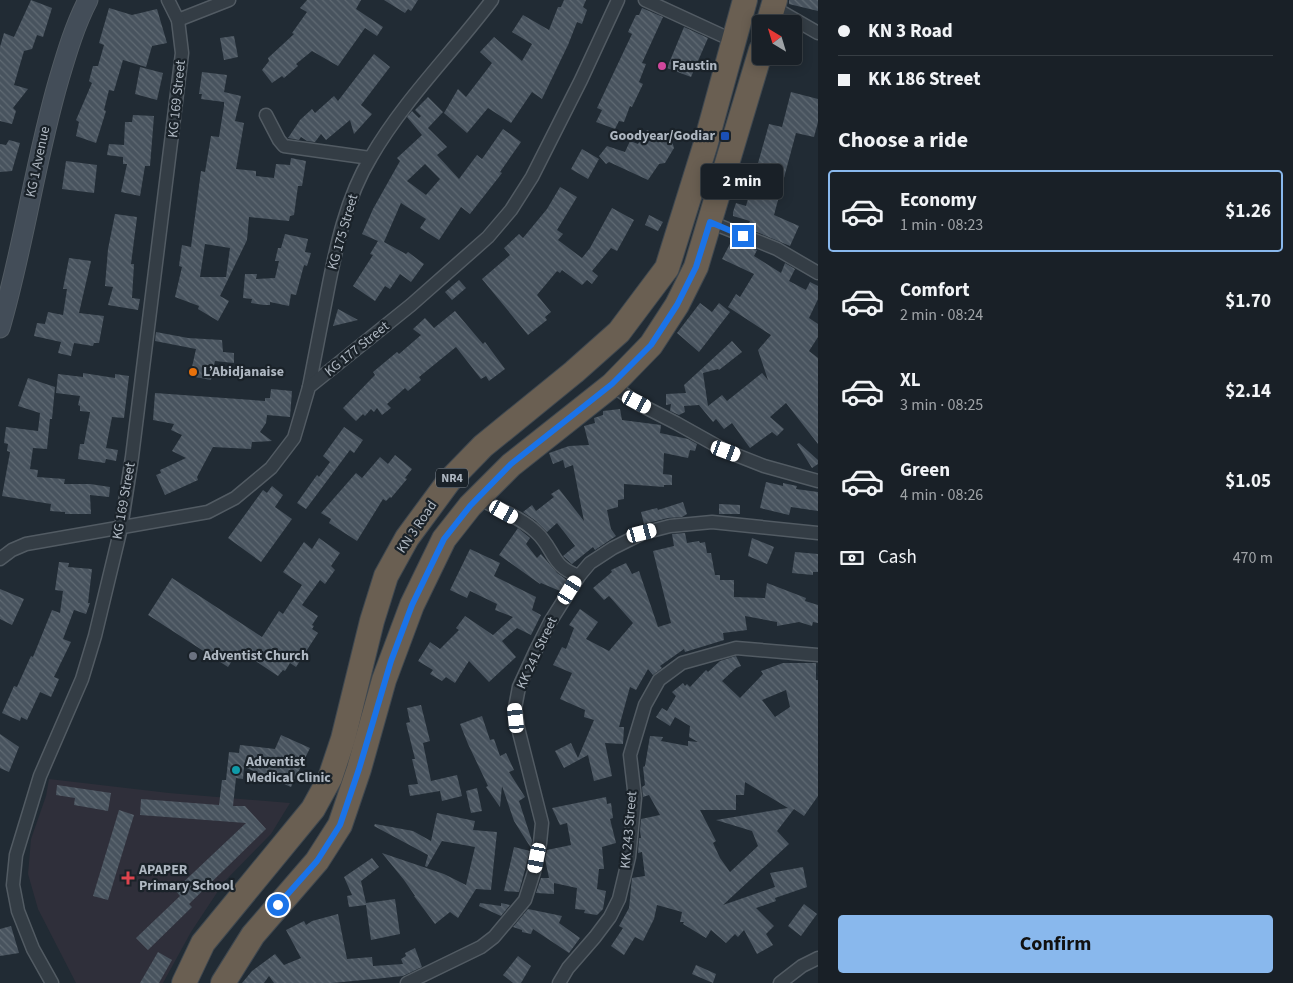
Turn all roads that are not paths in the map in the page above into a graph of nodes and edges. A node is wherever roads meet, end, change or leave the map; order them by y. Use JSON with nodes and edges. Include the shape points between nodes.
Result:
{"nodes":[{"id":1,"x":88,"y":0,"type":"edge"},
{"id":2,"x":168,"y":0,"type":"edge"},
{"id":3,"x":229,"y":0,"type":"edge"},
{"id":4,"x":492,"y":0,"type":"edge"},
{"id":5,"x":618,"y":0,"type":"edge"},
{"id":6,"x":645,"y":0,"type":"edge"},
{"id":7,"x":745,"y":0,"type":"edge"},
{"id":8,"x":772,"y":10,"type":"edge"},
{"id":9,"x":178,"y":20,"type":"junction"},
{"id":10,"x":818,"y":34,"type":"edge"},
{"id":11,"x":734,"y":41,"type":"junction"},
{"id":12,"x":757,"y":65,"type":"edge"},
{"id":13,"x":266,"y":115,"type":"dead end"},
{"id":14,"x":370,"y":158,"type":"junction"},
{"id":15,"x":710,"y":222,"type":"junction"},
{"id":16,"x":818,"y":273,"type":"edge"},
{"id":17,"x":1,"y":324,"type":"edge"},
{"id":18,"x":612,"y":384,"type":"junction"},
{"id":19,"x":309,"y":388,"type":"junction"},
{"id":20,"x":818,"y":481,"type":"edge"},
{"id":21,"x":478,"y":498,"type":"junction"},
{"id":22,"x":121,"y":528,"type":"junction"},
{"id":23,"x":818,"y":534,"type":"edge"},
{"id":24,"x":0,"y":558,"type":"edge"},
{"id":25,"x":579,"y":576,"type":"junction"},
{"id":26,"x":818,"y":655,"type":"edge"},
{"id":27,"x":818,"y":958,"type":"edge"},
{"id":28,"x":52,"y":983,"type":"edge"},
{"id":29,"x":184,"y":983,"type":"edge"},
{"id":30,"x":223,"y":983,"type":"edge"},
{"id":31,"x":408,"y":983,"type":"edge"},
{"id":32,"x":559,"y":983,"type":"edge"},
{"id":33,"x":780,"y":983,"type":"edge"}],
"edges":[{"from":1,"to":17,"type":"street","name":"KG 1 Avenue","via":[[48,117]]},
{"from":2,"to":9,"type":"street","name":"KG 169 Street"},
{"from":3,"to":9,"type":"street"},
{"from":4,"to":14,"type":"street","name":"KG 175 Street","via":[[392,122]]},
{"from":5,"to":19,"type":"street","name":"KG 177 Street","via":[[532,177],[511,210],[488,237],[418,299]]},
{"from":6,"to":11,"type":"street"},
{"from":7,"to":11,"type":"highway","name":"KN 3 Road","number":"NR4"},
{"from":8,"to":10,"type":"street"},
{"from":9,"to":22,"type":"street","name":"KG 169 Street","via":[[182,53],[179,85]]},
{"from":11,"to":29,"type":"highway","name":"KN 3 Road","number":"NR4","via":[[667,268],[619,332],[483,446],[449,481],[407,538],[386,576],[330,778],[307,816],[203,943]]},
{"from":12,"to":15,"type":"highway","number":"NR4"},
{"from":13,"to":14,"type":"street","via":[[284,146]]},
{"from":14,"to":19,"type":"street","name":"KG 175 Street","via":[[348,206],[336,248]]},
{"from":15,"to":16,"type":"street","via":[[777,249]]},
{"from":15,"to":18,"type":"highway","number":"NR4","via":[[696,267],[677,305],[651,345]]},
{"from":18,"to":20,"type":"street","via":[[637,402],[726,451]]},
{"from":18,"to":21,"type":"highway","number":"NR4","via":[[511,464]]},
{"from":19,"to":22,"type":"street","via":[[294,438],[271,468],[235,498],[208,512]]},
{"from":21,"to":25,"type":"street","via":[[537,532],[565,571]]},
{"from":21,"to":30,"type":"highway","number":"NR4","via":[[444,539],[412,605],[384,680],[340,825],[317,861],[253,935]]},
{"from":22,"to":24,"type":"street","via":[[26,544]]},
{"from":22,"to":28,"type":"street","name":"KG 169 Street","via":[[96,636],[82,679],[40,776],[16,855],[14,885],[18,911],[33,949]]},
{"from":23,"to":25,"type":"street","name":"KK 241 Street","via":[[712,522],[670,526],[642,533],[613,548],[590,563]]},
{"from":25,"to":31,"type":"street","name":"KK 241 Street","via":[[536,650],[519,687],[515,708],[542,823],[534,872],[525,900],[494,937],[481,947]]},
{"from":26,"to":32,"type":"street","name":"KK 243 Street","via":[[736,648],[682,663],[659,680],[645,705],[630,755],[635,798],[629,857],[620,899]]},
{"from":27,"to":33,"type":"street"}]}
